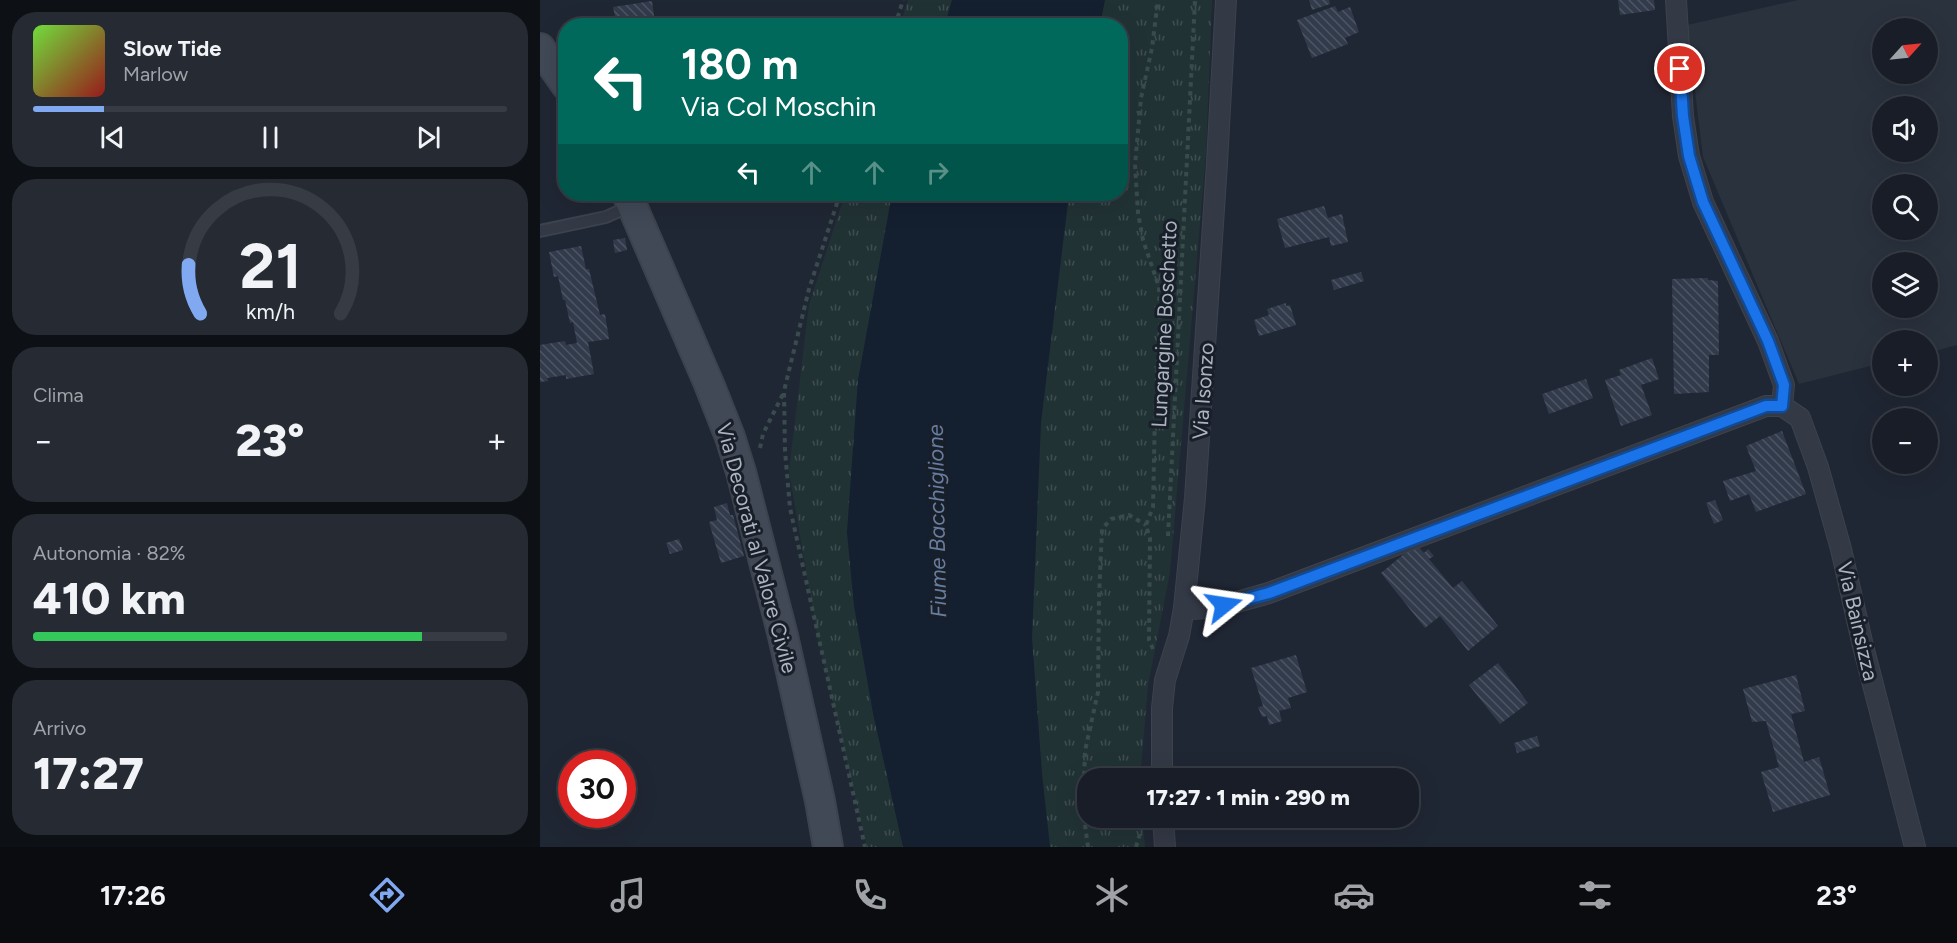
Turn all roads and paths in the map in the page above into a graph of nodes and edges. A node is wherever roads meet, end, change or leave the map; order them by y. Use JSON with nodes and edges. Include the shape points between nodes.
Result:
{"nodes":[{"id":1,"x":903,"y":0,"type":"edge"},
{"id":2,"x":1158,"y":0,"type":"edge"},
{"id":3,"x":1195,"y":0,"type":"edge"},
{"id":4,"x":1226,"y":0,"type":"edge"},
{"id":5,"x":1676,"y":0,"type":"edge"},
{"id":6,"x":897,"y":18,"type":"edge"},
{"id":7,"x":540,"y":48,"type":"edge"},
{"id":8,"x":558,"y":74,"type":"edge"},
{"id":9,"x":627,"y":201,"type":"edge"},
{"id":10,"x":631,"y":201,"type":"edge"},
{"id":11,"x":838,"y":201,"type":"edge"},
{"id":12,"x":540,"y":231,"type":"edge"},
{"id":13,"x":784,"y":391,"type":"junction"},
{"id":14,"x":1782,"y":406,"type":"junction"},
{"id":15,"x":759,"y":454,"type":"dead end"},
{"id":16,"x":1146,"y":525,"type":"junction"},
{"id":17,"x":1168,"y":542,"type":"dead end"},
{"id":18,"x":1184,"y":608,"type":"junction"},
{"id":19,"x":1165,"y":680,"type":"junction"},
{"id":20,"x":1162,"y":768,"type":"edge"},
{"id":21,"x":1141,"y":828,"type":"edge"},
{"id":22,"x":1164,"y":828,"type":"edge"},
{"id":23,"x":828,"y":847,"type":"edge"},
{"id":24,"x":865,"y":847,"type":"edge"},
{"id":25,"x":1088,"y":847,"type":"edge"},
{"id":26,"x":1136,"y":847,"type":"edge"},
{"id":27,"x":1165,"y":847,"type":"edge"},
{"id":28,"x":1915,"y":847,"type":"edge"}],
"edges":[{"from":1,"to":6,"type":"path"},
{"from":2,"to":16,"type":"path","via":[[1141,98],[1135,165],[1143,240],[1159,287],[1153,507]]},
{"from":3,"to":17,"type":"path","name":"Lungargine Boschetto"},
{"from":4,"to":18,"type":"street","name":"Via Isonzo","via":[[1203,387]]},
{"from":5,"to":14,"type":"street","via":[[1689,156],[1703,202],[1768,341],[1784,385]]},
{"from":7,"to":8,"type":"street"},
{"from":9,"to":12,"type":"lane","via":[[606,217]]},
{"from":10,"to":23,"type":"street","name":"Via Decorati al Valore Civile","via":[[709,384],[741,472],[783,636]]},
{"from":11,"to":13,"type":"path","via":[[809,289]]},
{"from":13,"to":15,"type":"path","via":[[763,434]]},
{"from":13,"to":24,"type":"path","via":[[790,508]]},
{"from":14,"to":18,"type":"street","via":[[1766,406],[1269,593],[1224,605]]},
{"from":14,"to":28,"type":"street","name":"Via Bainsizza","via":[[1800,418],[1818,467]]},
{"from":16,"to":19,"type":"path","via":[[1150,539],[1149,640]]},
{"from":16,"to":25,"type":"path","via":[[1129,515],[1111,519],[1102,529],[1098,692],[1085,751],[1083,810]]},
{"from":18,"to":19,"type":"street","name":"Via Isonzo"},
{"from":19,"to":20,"type":"street","name":"Via Isonzo"},
{"from":21,"to":26,"type":"path"},
{"from":22,"to":27,"type":"street"}]}
